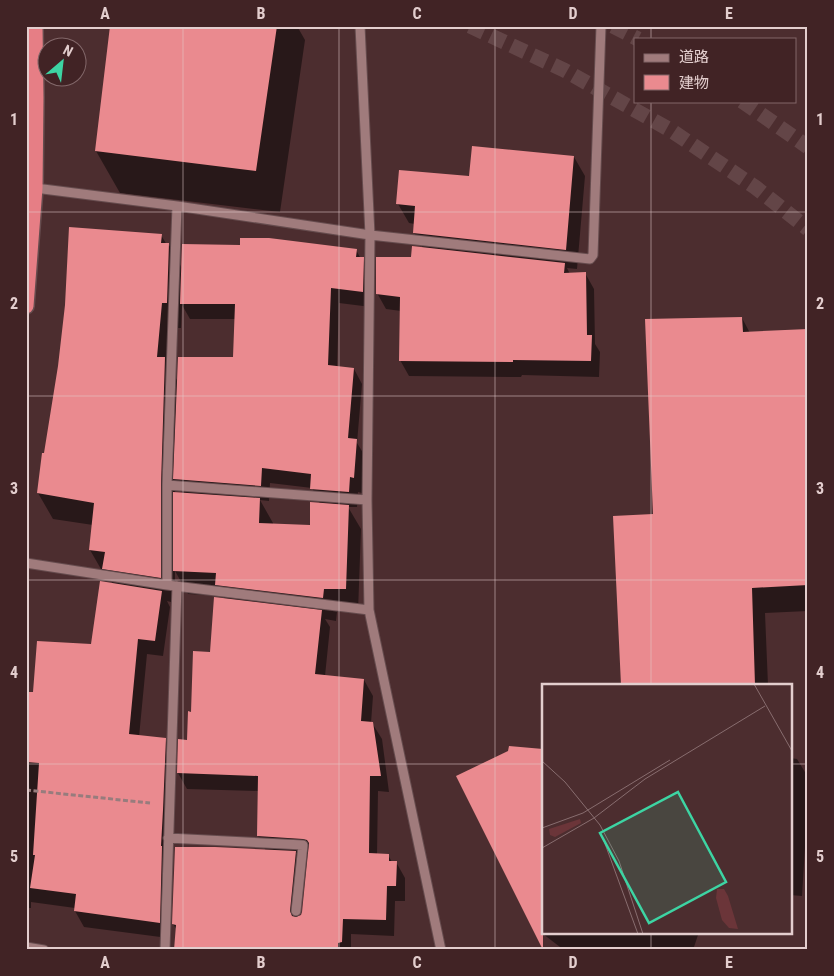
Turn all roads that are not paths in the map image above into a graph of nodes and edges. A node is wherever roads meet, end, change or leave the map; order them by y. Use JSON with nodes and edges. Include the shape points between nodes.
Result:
{"nodes":[{"id":1,"x":35,"y":26,"type":"edge"},
{"id":2,"x":360,"y":26,"type":"edge"},
{"id":3,"x":601,"y":26,"type":"edge"},
{"id":4,"x":35,"y":188,"type":"junction"},
{"id":5,"x":177,"y":206,"type":"junction"},
{"id":6,"x":370,"y":235,"type":"junction"},
{"id":7,"x":26,"y":306,"type":"edge"},
{"id":8,"x":167,"y":485,"type":"junction"},
{"id":9,"x":367,"y":500,"type":"junction"},
{"id":10,"x":26,"y":563,"type":"edge"},
{"id":11,"x":167,"y":585,"type":"junction"},
{"id":12,"x":177,"y":586,"type":"junction"},
{"id":13,"x":369,"y":610,"type":"junction"},
{"id":14,"x":168,"y":838,"type":"junction"},
{"id":15,"x":296,"y":911,"type":"dead end"},
{"id":16,"x":26,"y":947,"type":"edge"},
{"id":17,"x":44,"y":950,"type":"edge"},
{"id":18,"x":165,"y":950,"type":"edge"},
{"id":19,"x":441,"y":950,"type":"edge"}],
"edges":[{"from":1,"to":4,"type":"highway"},
{"from":2,"to":6,"type":"street"},
{"from":3,"to":6,"type":"street","via":[[593,255],[590,258]]},
{"from":4,"to":5,"type":"street"},
{"from":4,"to":7,"type":"highway"},
{"from":5,"to":6,"type":"street"},
{"from":5,"to":8,"type":"street"},
{"from":6,"to":9,"type":"street"},
{"from":8,"to":9,"type":"street"},
{"from":8,"to":11,"type":"street"},
{"from":9,"to":13,"type":"street"},
{"from":10,"to":11,"type":"street"},
{"from":11,"to":12,"type":"street"},
{"from":12,"to":13,"type":"street"},
{"from":12,"to":14,"type":"street"},
{"from":13,"to":19,"type":"street"},
{"from":14,"to":15,"type":"street","via":[[303,845]]},
{"from":14,"to":18,"type":"street"},
{"from":16,"to":17,"type":"street"}]}
